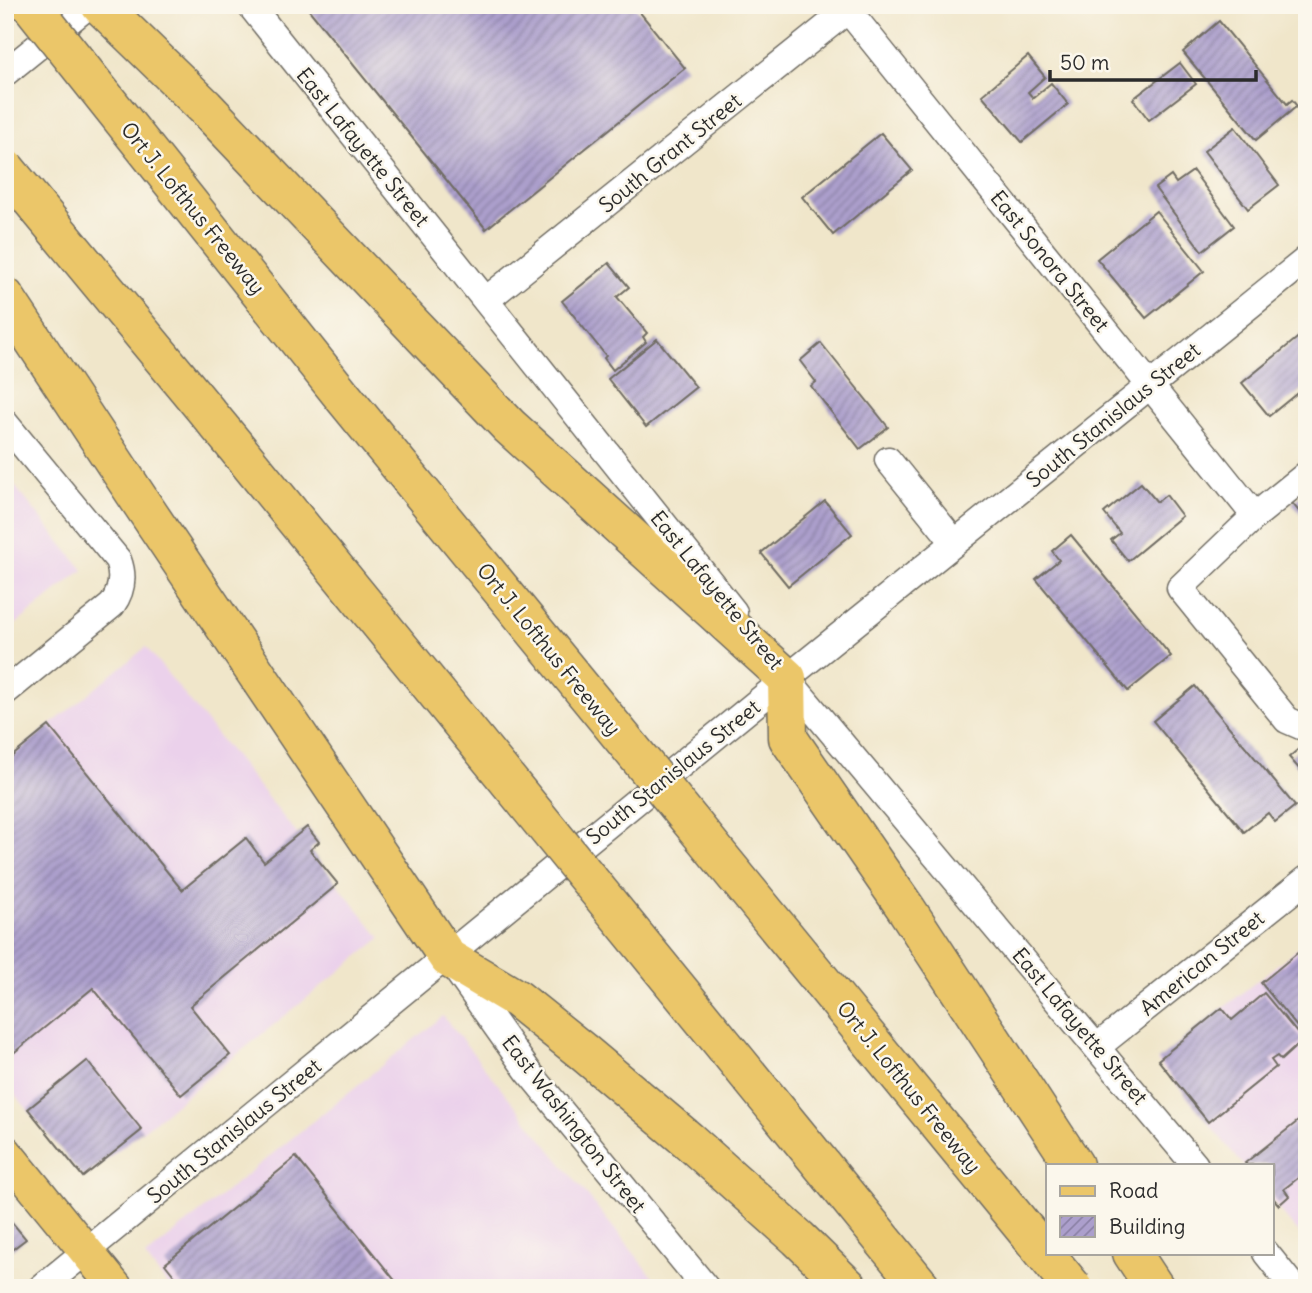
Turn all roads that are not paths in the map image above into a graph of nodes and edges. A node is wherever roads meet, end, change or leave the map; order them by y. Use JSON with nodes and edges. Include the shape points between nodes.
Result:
{"nodes":[{"id":1,"x":31,"y":5,"type":"edge"},
{"id":2,"x":89,"y":5,"type":"edge"},
{"id":3,"x":100,"y":5,"type":"edge"},
{"id":4,"x":250,"y":5,"type":"edge"},
{"id":5,"x":848,"y":7,"type":"edge"},
{"id":6,"x":5,"y":73,"type":"edge"},
{"id":7,"x":5,"y":168,"type":"edge"},
{"id":8,"x":1307,"y":259,"type":"edge"},
{"id":9,"x":5,"y":297,"type":"edge"},
{"id":10,"x":486,"y":300,"type":"junction"},
{"id":11,"x":1150,"y":385,"type":"junction"},
{"id":12,"x":5,"y":423,"type":"edge"},
{"id":13,"x":888,"y":460,"type":"dead end"},
{"id":14,"x":1307,"y":474,"type":"edge"},
{"id":15,"x":1255,"y":516,"type":"junction"},
{"id":16,"x":954,"y":542,"type":"junction"},
{"id":17,"x":787,"y":678,"type":"junction"},
{"id":18,"x":5,"y":692,"type":"edge"},
{"id":19,"x":1307,"y":724,"type":"edge"},
{"id":20,"x":1307,"y":879,"type":"edge"},
{"id":21,"x":448,"y":958,"type":"junction"},
{"id":22,"x":1098,"y":1046,"type":"junction"},
{"id":23,"x":5,"y":1152,"type":"edge"},
{"id":24,"x":1072,"y":1164,"type":"edge"},
{"id":25,"x":1194,"y":1164,"type":"edge"},
{"id":26,"x":87,"y":1252,"type":"junction"},
{"id":27,"x":1133,"y":1254,"type":"edge"},
{"id":28,"x":1267,"y":1254,"type":"edge"},
{"id":29,"x":41,"y":1288,"type":"edge"},
{"id":30,"x":116,"y":1288,"type":"edge"},
{"id":31,"x":706,"y":1288,"type":"edge"},
{"id":32,"x":849,"y":1288,"type":"edge"},
{"id":33,"x":922,"y":1288,"type":"edge"},
{"id":34,"x":1073,"y":1288,"type":"edge"},
{"id":35,"x":1155,"y":1288,"type":"edge"},
{"id":36,"x":1294,"y":1288,"type":"edge"}],
"edges":[{"from":1,"to":34,"type":"highway","name":"Ort J. Lofthus Freeway","bridge":true,"via":[[353,409]]},
{"from":2,"to":6,"type":"street"},
{"from":3,"to":17,"type":"highway","via":[[205,107],[509,426]]},
{"from":4,"to":10,"type":"street","name":"East Lafayette Street"},
{"from":5,"to":10,"type":"street","name":"South Grant Street"},
{"from":5,"to":11,"type":"street","name":"East Sonora Street"},
{"from":7,"to":33,"type":"highway","bridge":true},
{"from":8,"to":11,"type":"street","name":"South Stanislaus Street"},
{"from":9,"to":21,"type":"highway"},
{"from":10,"to":17,"type":"street","name":"East Lafayette Street"},
{"from":11,"to":15,"type":"street","name":"East Sonora Street"},
{"from":11,"to":16,"type":"street","name":"South Stanislaus Street"},
{"from":12,"to":18,"type":"street","via":[[122,570],[120,593],[112,605]]},
{"from":13,"to":16,"type":"street"},
{"from":14,"to":15,"type":"street"},
{"from":15,"to":19,"type":"street","via":[[1180,588],[1287,720],[1304,727]]},
{"from":16,"to":17,"type":"street","name":"South Stanislaus Street"},
{"from":17,"to":21,"type":"street","name":"South Stanislaus Street"},
{"from":17,"to":22,"type":"street","name":"East Lafayette Street"},
{"from":17,"to":24,"type":"highway","via":[[788,738]]},
{"from":20,"to":22,"type":"street","name":"American Street"},
{"from":21,"to":26,"type":"street","name":"South Stanislaus Street"},
{"from":21,"to":31,"type":"street","name":"East Washington Street","via":[[528,1071]]},
{"from":21,"to":32,"type":"highway","via":[[517,999],[688,1140]]},
{"from":22,"to":25,"type":"street","name":"East Lafayette Street"},
{"from":23,"to":26,"type":"main road"},
{"from":26,"to":29,"type":"street","name":"South Stanislaus Street"},
{"from":26,"to":30,"type":"main road"},
{"from":27,"to":35,"type":"highway"},
{"from":28,"to":36,"type":"street"}]}
